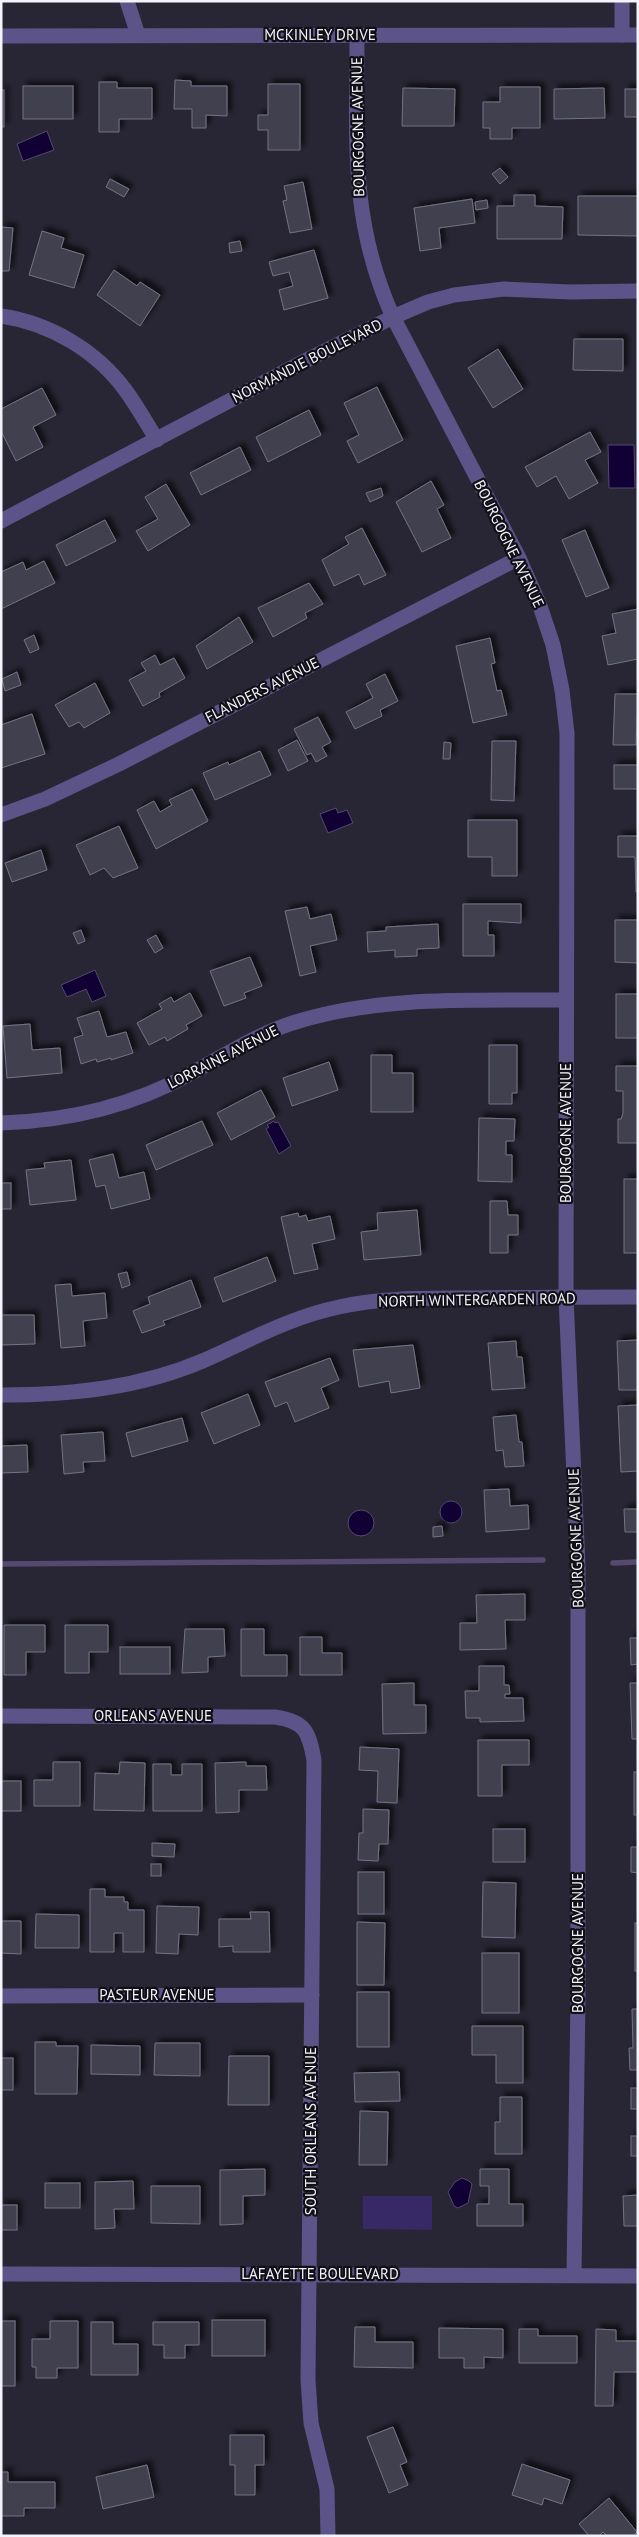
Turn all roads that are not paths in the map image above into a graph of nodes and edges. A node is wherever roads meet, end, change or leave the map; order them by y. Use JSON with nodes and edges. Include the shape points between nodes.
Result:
{"nodes":[{"id":1,"x":127,"y":1,"type":"edge"},
{"id":2,"x":622,"y":1,"type":"edge"},
{"id":3,"x":138,"y":35,"type":"junction"},
{"id":4,"x":357,"y":35,"type":"junction"},
{"id":5,"x":622,"y":35,"type":"junction"},
{"id":6,"x":638,"y":35,"type":"edge"},
{"id":7,"x":1,"y":36,"type":"edge"},
{"id":8,"x":638,"y":291,"type":"edge"},
{"id":9,"x":1,"y":316,"type":"edge"},
{"id":10,"x":393,"y":316,"type":"junction"},
{"id":11,"x":157,"y":440,"type":"junction"},
{"id":12,"x":1,"y":521,"type":"edge"},
{"id":13,"x":519,"y":558,"type":"junction"},
{"id":14,"x":1,"y":815,"type":"edge"},
{"id":15,"x":566,"y":1000,"type":"junction"},
{"id":16,"x":1,"y":1123,"type":"edge"},
{"id":17,"x":566,"y":1297,"type":"junction"},
{"id":18,"x":638,"y":1297,"type":"edge"},
{"id":19,"x":1,"y":1395,"type":"edge"},
{"id":20,"x":1,"y":1716,"type":"edge"},
{"id":21,"x":302,"y":1727,"type":"joint"},
{"id":22,"x":312,"y":1995,"type":"junction"},
{"id":23,"x":1,"y":1996,"type":"edge"},
{"id":24,"x":1,"y":2274,"type":"edge"},
{"id":25,"x":309,"y":2274,"type":"junction"},
{"id":26,"x":574,"y":2275,"type":"junction"},
{"id":27,"x":638,"y":2276,"type":"edge"},
{"id":28,"x":328,"y":2536,"type":"edge"}],
"edges":[{"from":1,"to":3,"type":"street"},
{"from":2,"to":5,"type":"street"},
{"from":3,"to":4,"type":"street","name":"MCKINLEY DRIVE"},
{"from":3,"to":7,"type":"street","name":"MCKINLEY DRIVE"},
{"from":4,"to":5,"type":"street","name":"MCKINLEY DRIVE"},
{"from":4,"to":10,"type":"street","name":"BOURGOGNE AVENUE","via":[[360,204],[367,246]]},
{"from":5,"to":6,"type":"street","name":"MCKINLEY DRIVE"},
{"from":8,"to":10,"type":"street","name":"NORMANDIE BOULEVARD","via":[[504,289],[454,295]]},
{"from":9,"to":11,"type":"street","via":[[38,325],[86,351],[126,390]]},
{"from":10,"to":11,"type":"street","name":"NORMANDIE BOULEVARD"},
{"from":10,"to":13,"type":"street","name":"BOURGOGNE AVENUE"},
{"from":11,"to":12,"type":"street","name":"NORMANDIE BOULEVARD"},
{"from":13,"to":14,"type":"street","name":"FLANDERS AVENUE","via":[[119,764],[45,799]]},
{"from":13,"to":15,"type":"street","name":"BOURGOGNE AVENUE","via":[[553,645],[567,733]]},
{"from":15,"to":16,"type":"street","name":"LORRAINE AVENUE","via":[[430,1001],[337,1010],[297,1021],[258,1037],[190,1075],[104,1110],[61,1119]]},
{"from":15,"to":17,"type":"street","name":"BOURGOGNE AVENUE"},
{"from":17,"to":18,"type":"street","name":"NORTH WINTERGARDEN ROAD"},
{"from":17,"to":19,"type":"street","name":"NORTH WINTERGARDEN ROAD","via":[[423,1298],[339,1306],[299,1317],[205,1360],[128,1385],[87,1392]]},
{"from":17,"to":26,"type":"street","name":"BOURGOGNE AVENUE","via":[[578,1566]]},
{"from":20,"to":21,"type":"street","name":"ORLEANS AVENUE","via":[[274,1717],[290,1719]]},
{"from":21,"to":22,"type":"street","name":"SOUTH ORLEANS AVENUE","via":[[310,1736],[314,1760]]},
{"from":22,"to":23,"type":"street","name":"PASTEUR AVENUE"},
{"from":22,"to":25,"type":"street","name":"SOUTH ORLEANS AVENUE"},
{"from":24,"to":25,"type":"street","name":"LAFAYETTE BOULEVARD"},
{"from":25,"to":26,"type":"street","name":"LAFAYETTE BOULEVARD"},
{"from":25,"to":28,"type":"street","name":"SOUTH ORLEANS AVENUE","via":[[311,2424],[327,2489]]},
{"from":26,"to":27,"type":"street","name":"LAFAYETTE BOULEVARD"}]}
